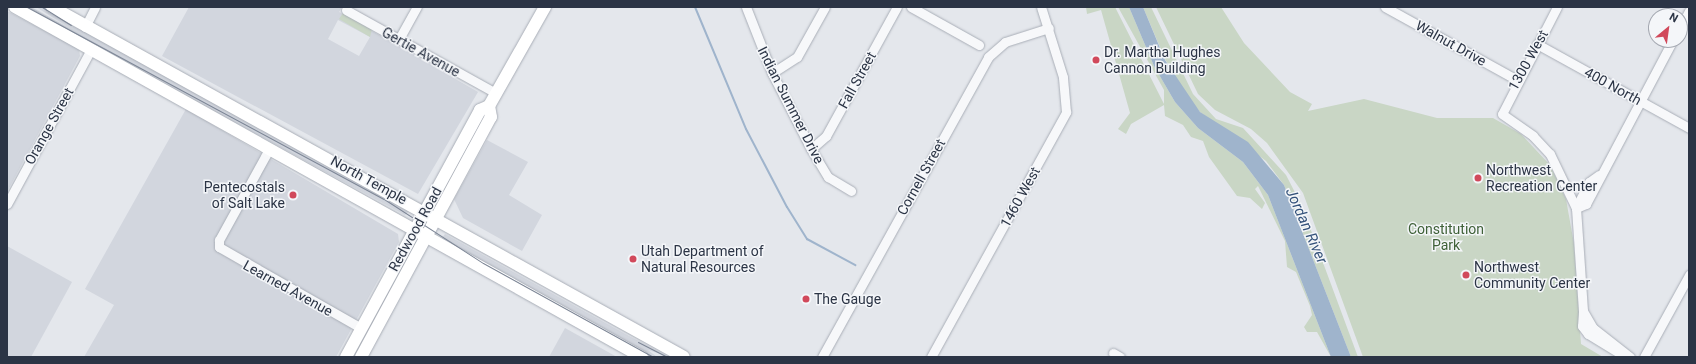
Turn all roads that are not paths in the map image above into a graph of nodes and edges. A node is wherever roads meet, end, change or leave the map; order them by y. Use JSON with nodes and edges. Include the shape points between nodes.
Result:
{"nodes":[{"id":1,"x":15,"y":7,"type":"edge"},
{"id":2,"x":52,"y":7,"type":"edge"},
{"id":3,"x":95,"y":7,"type":"edge"},
{"id":4,"x":417,"y":7,"type":"edge"},
{"id":5,"x":545,"y":7,"type":"edge"},
{"id":6,"x":746,"y":7,"type":"edge"},
{"id":7,"x":825,"y":7,"type":"edge"},
{"id":8,"x":898,"y":7,"type":"edge"},
{"id":9,"x":911,"y":7,"type":"edge"},
{"id":10,"x":1042,"y":7,"type":"edge"},
{"id":11,"x":1385,"y":7,"type":"edge"},
{"id":12,"x":1557,"y":7,"type":"edge"},
{"id":13,"x":346,"y":10,"type":"dead end"},
{"id":14,"x":85,"y":26,"type":"junction"},
{"id":15,"x":1049,"y":28,"type":"junction"},
{"id":16,"x":399,"y":40,"type":"junction"},
{"id":17,"x":1537,"y":44,"type":"junction"},
{"id":18,"x":979,"y":45,"type":"dead end"},
{"id":19,"x":1669,"y":48,"type":"edge"},
{"id":20,"x":92,"y":49,"type":"junction"},
{"id":21,"x":772,"y":73,"type":"junction"},
{"id":22,"x":1517,"y":80,"type":"junction"},
{"id":23,"x":496,"y":94,"type":"junction"},
{"id":24,"x":1640,"y":101,"type":"junction"},
{"id":25,"x":489,"y":106,"type":"junction"},
{"id":26,"x":1689,"y":128,"type":"edge"},
{"id":27,"x":811,"y":149,"type":"junction"},
{"id":28,"x":268,"y":151,"type":"junction"},
{"id":29,"x":851,"y":191,"type":"dead end"},
{"id":30,"x":7,"y":204,"type":"edge"},
{"id":31,"x":1576,"y":208,"type":"junction"},
{"id":32,"x":425,"y":212,"type":"junction"},
{"id":33,"x":436,"y":218,"type":"junction"},
{"id":34,"x":414,"y":230,"type":"junction"},
{"id":35,"x":426,"y":237,"type":"junction"},
{"id":36,"x":1689,"y":275,"type":"edge"},
{"id":37,"x":361,"y":328,"type":"junction"},
{"id":38,"x":346,"y":357,"type":"edge"},
{"id":39,"x":361,"y":357,"type":"edge"},
{"id":40,"x":642,"y":357,"type":"edge"},
{"id":41,"x":684,"y":357,"type":"edge"},
{"id":42,"x":822,"y":357,"type":"edge"},
{"id":43,"x":931,"y":357,"type":"edge"},
{"id":44,"x":1628,"y":357,"type":"edge"},
{"id":45,"x":1644,"y":357,"type":"edge"}],
"edges":[{"from":1,"to":20,"type":"main road","name":"North Temple"},
{"from":2,"to":14,"type":"main road","name":"North Temple"},
{"from":3,"to":14,"type":"street"},
{"from":4,"to":16,"type":"street"},
{"from":5,"to":23,"type":"main road","name":"Redwood Road"},
{"from":6,"to":21,"type":"street","name":"Indian Summer Drive"},
{"from":7,"to":21,"type":"street","via":[[797,57]]},
{"from":8,"to":27,"type":"street","name":"Fall Street","via":[[826,136]]},
{"from":9,"to":18,"type":"street"},
{"from":10,"to":15,"type":"street","name":"1460 West"},
{"from":11,"to":22,"type":"street","name":"Walnut Drive"},
{"from":12,"to":17,"type":"street","name":"1300 West"},
{"from":13,"to":16,"type":"street","name":"Gertie Avenue"},
{"from":14,"to":32,"type":"main road","name":"North Temple"},
{"from":15,"to":42,"type":"street","name":"Cornell Street","via":[[1005,42],[988,57]]},
{"from":15,"to":43,"type":"street","name":"1460 West","via":[[1066,88],[1066,112]]},
{"from":16,"to":23,"type":"street","name":"Gertie Avenue"},
{"from":17,"to":22,"type":"street","name":"1300 West"},
{"from":17,"to":24,"type":"street","name":"400 North"},
{"from":19,"to":24,"type":"street"},
{"from":20,"to":28,"type":"main road","name":"North Temple"},
{"from":20,"to":30,"type":"street","name":"Orange Street"},
{"from":21,"to":27,"type":"street","name":"Indian Summer Drive"},
{"from":22,"to":31,"type":"street","name":"1300 West","via":[[1502,114],[1533,136],[1550,154]]},
{"from":23,"to":25,"type":"main road","name":"Redwood Road"},
{"from":24,"to":26,"type":"street","name":"400 North"},
{"from":24,"to":31,"type":"street","via":[[1586,204]]},
{"from":25,"to":32,"type":"main road","name":"Redwood Road","via":[[480,110]]},
{"from":25,"to":33,"type":"main road","name":"Redwood Road","via":[[491,117]]},
{"from":27,"to":29,"type":"street","name":"Indian Summer Drive","via":[[828,177]]},
{"from":28,"to":34,"type":"main road","name":"North Temple"},
{"from":28,"to":37,"type":"street","name":"Learned Avenue","via":[[218,245],[222,251]]},
{"from":31,"to":44,"type":"street","via":[[1586,324]]},
{"from":32,"to":33,"type":"main road","name":"North Temple"},
{"from":32,"to":34,"type":"main road","name":"Redwood Road"},
{"from":33,"to":35,"type":"main road","name":"Redwood Road"},
{"from":33,"to":41,"type":"main road","name":"North Temple"},
{"from":34,"to":35,"type":"main road","name":"North Temple"},
{"from":34,"to":37,"type":"main road","name":"Redwood Road"},
{"from":35,"to":39,"type":"main road","name":"Redwood Road"},
{"from":35,"to":40,"type":"main road","name":"North Temple"},
{"from":36,"to":45,"type":"street"},
{"from":37,"to":38,"type":"main road","name":"Redwood Road"}]}
